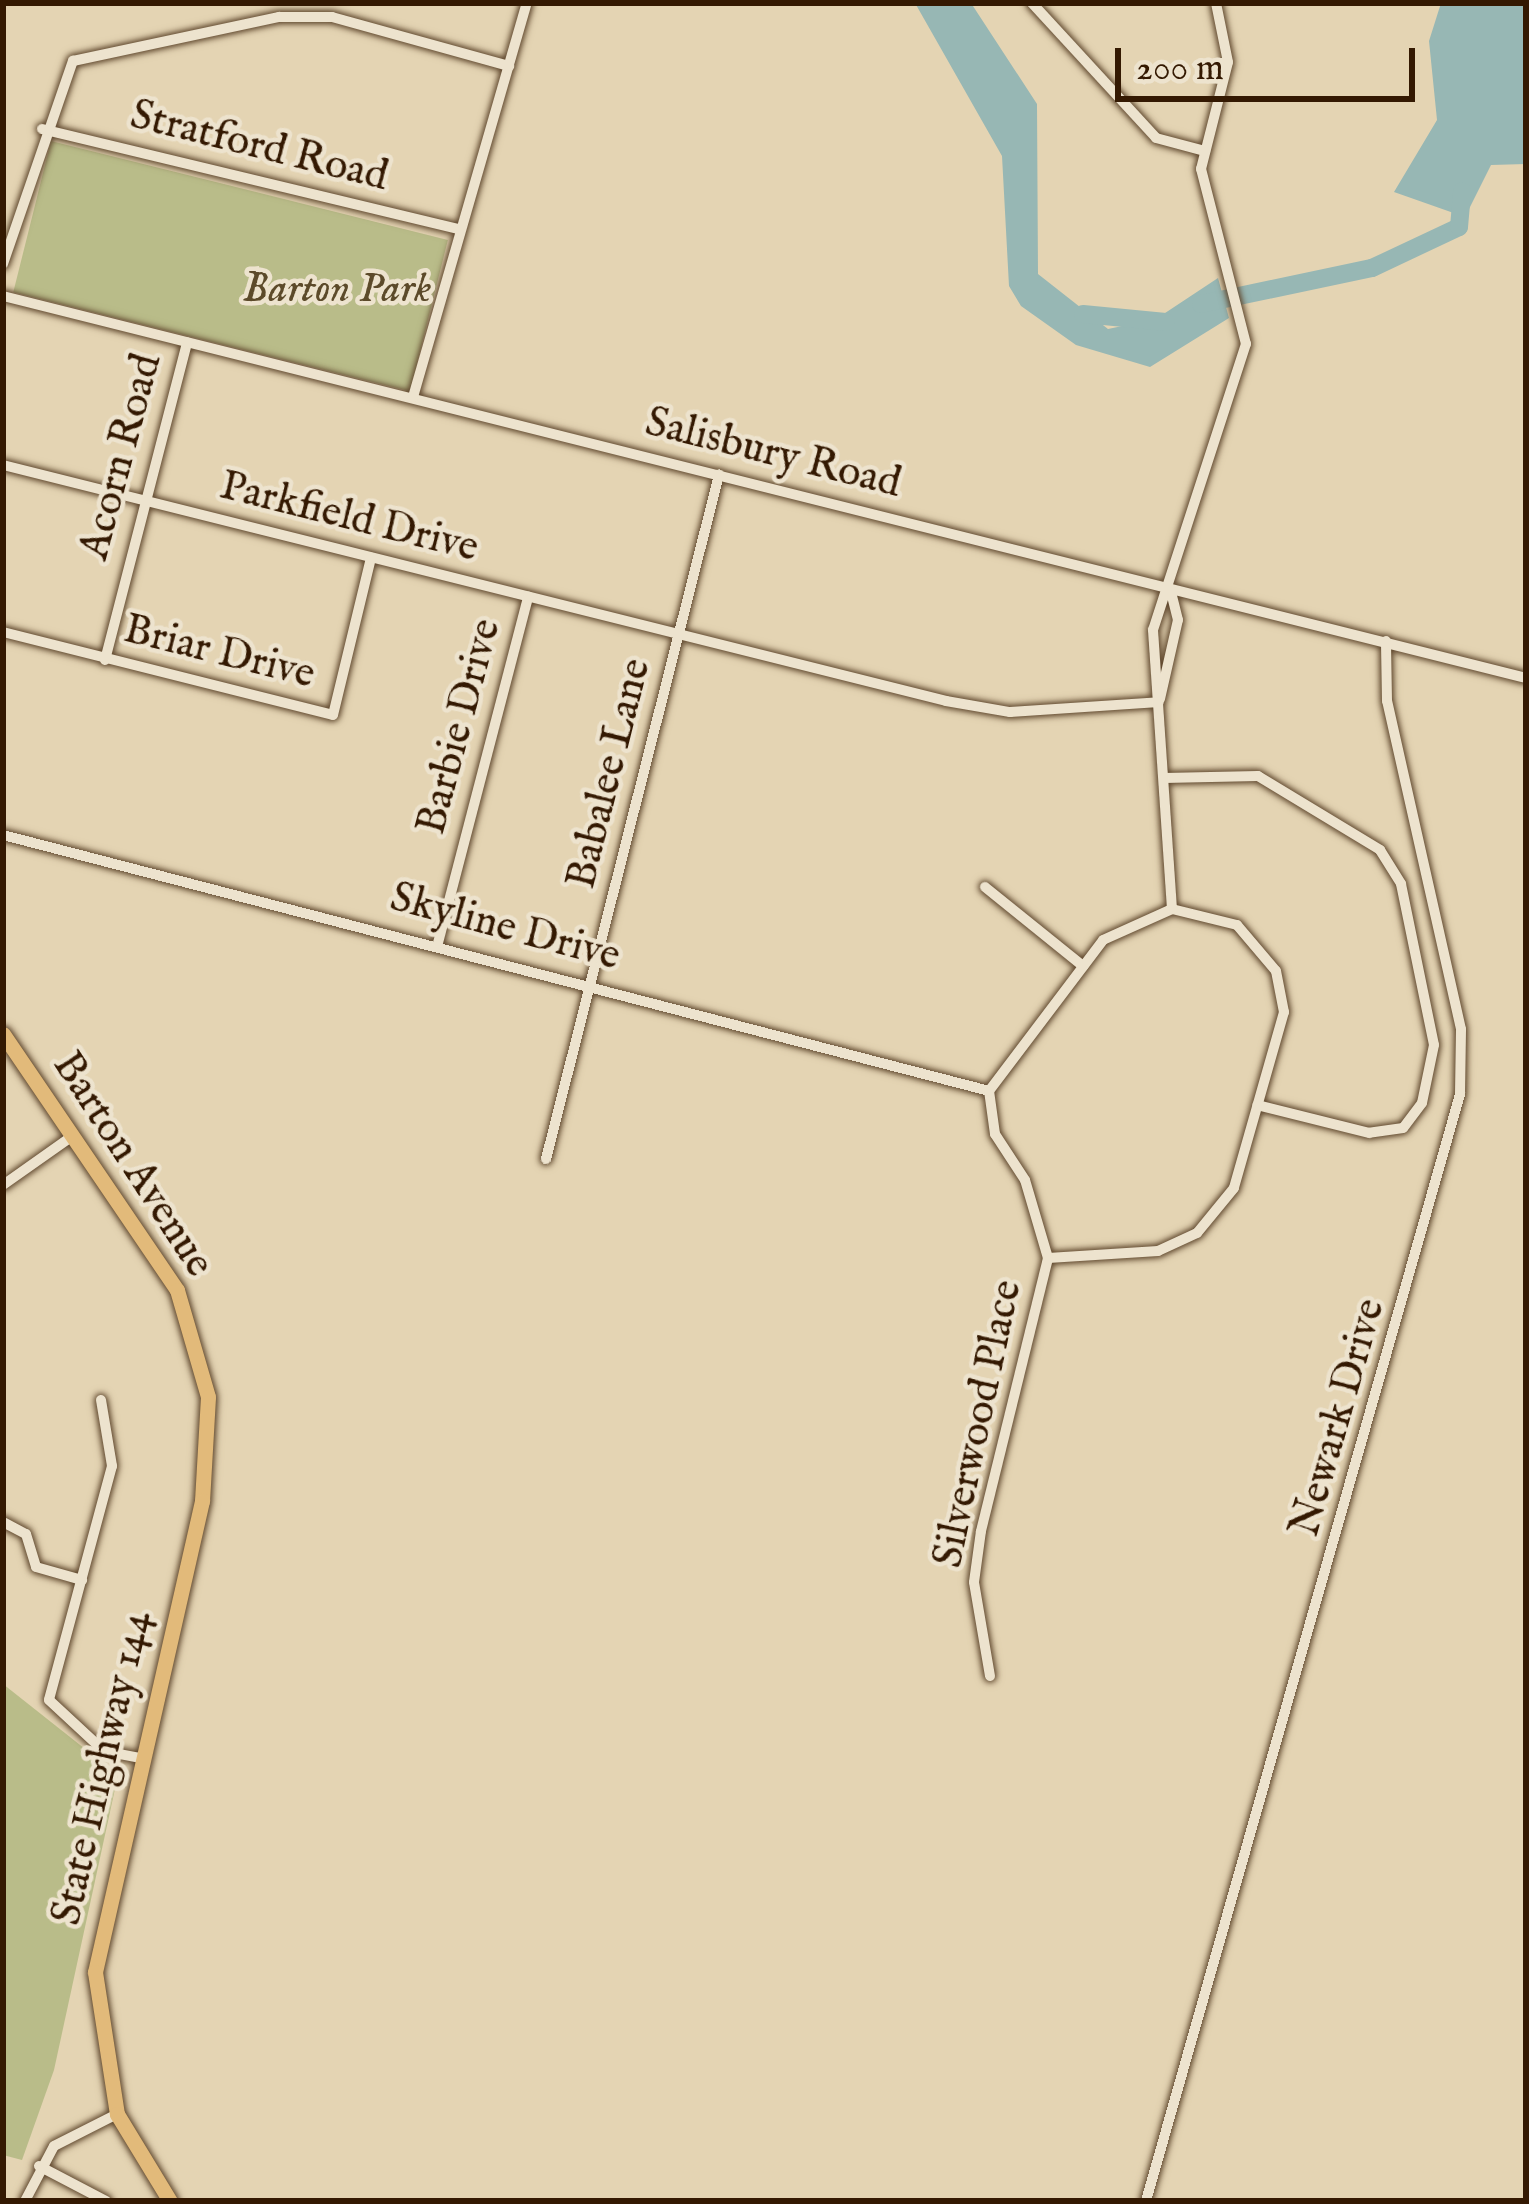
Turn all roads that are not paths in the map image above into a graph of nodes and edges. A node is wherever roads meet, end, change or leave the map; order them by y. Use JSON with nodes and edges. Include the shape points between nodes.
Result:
{"nodes":[{"id":1,"x":527,"y":3,"type":"edge"},
{"id":2,"x":1032,"y":3,"type":"edge"},
{"id":3,"x":1216,"y":3,"type":"edge"},
{"id":4,"x":509,"y":66,"type":"junction"},
{"id":5,"x":42,"y":128,"type":"junction"},
{"id":6,"x":1205,"y":151,"type":"junction"},
{"id":7,"x":460,"y":229,"type":"junction"},
{"id":8,"x":3,"y":264,"type":"edge"},
{"id":9,"x":3,"y":296,"type":"edge"},
{"id":10,"x":187,"y":342,"type":"junction"},
{"id":11,"x":413,"y":397,"type":"junction"},
{"id":12,"x":3,"y":465,"type":"edge"},
{"id":13,"x":718,"y":475,"type":"junction"},
{"id":14,"x":144,"y":500,"type":"junction"},
{"id":15,"x":371,"y":559,"type":"junction"},
{"id":16,"x":1169,"y":587,"type":"junction"},
{"id":17,"x":528,"y":597,"type":"junction"},
{"id":18,"x":3,"y":632,"type":"edge"},
{"id":19,"x":679,"y":635,"type":"junction"},
{"id":20,"x":1386,"y":641,"type":"junction"},
{"id":21,"x":105,"y":660,"type":"junction"},
{"id":22,"x":1526,"y":678,"type":"edge"},
{"id":23,"x":1159,"y":702,"type":"junction"},
{"id":24,"x":1164,"y":778,"type":"junction"},
{"id":25,"x":3,"y":835,"type":"edge"},
{"id":26,"x":985,"y":887,"type":"dead end"},
{"id":27,"x":1172,"y":908,"type":"junction"},
{"id":28,"x":438,"y":943,"type":"junction"},
{"id":29,"x":1083,"y":966,"type":"junction"},
{"id":30,"x":590,"y":986,"type":"junction"},
{"id":31,"x":3,"y":1034,"type":"edge"},
{"id":32,"x":989,"y":1090,"type":"junction"},
{"id":33,"x":1258,"y":1106,"type":"junction"},
{"id":34,"x":71,"y":1137,"type":"junction"},
{"id":35,"x":546,"y":1159,"type":"dead end"},
{"id":36,"x":3,"y":1185,"type":"edge"},
{"id":37,"x":1048,"y":1258,"type":"junction"},
{"id":38,"x":196,"y":1338,"type":"joint"},
{"id":39,"x":101,"y":1400,"type":"dead end"},
{"id":40,"x":3,"y":1522,"type":"edge"},
{"id":41,"x":82,"y":1580,"type":"junction"},
{"id":42,"x":990,"y":1676,"type":"dead end"},
{"id":43,"x":141,"y":1758,"type":"junction"},
{"id":44,"x":117,"y":2114,"type":"junction"},
{"id":45,"x":39,"y":2166,"type":"junction"},
{"id":46,"x":25,"y":2201,"type":"edge"},
{"id":47,"x":106,"y":2201,"type":"edge"},
{"id":48,"x":170,"y":2201,"type":"edge"},
{"id":49,"x":1145,"y":2201,"type":"edge"}],
"edges":[{"from":1,"to":4,"type":"street"},
{"from":2,"to":6,"type":"street","via":[[1156,138]]},
{"from":3,"to":6,"type":"street","via":[[1228,62]]},
{"from":4,"to":5,"type":"street","via":[[332,17],[279,17],[73,61]]},
{"from":4,"to":7,"type":"street"},
{"from":5,"to":7,"type":"street","name":"Stratford Road"},
{"from":5,"to":8,"type":"street"},
{"from":6,"to":16,"type":"street","via":[[1203,180],[1226,233],[1244,333]]},
{"from":7,"to":11,"type":"street"},
{"from":9,"to":10,"type":"street","name":"Salisbury Road"},
{"from":10,"to":11,"type":"street","name":"Salisbury Road"},
{"from":10,"to":14,"type":"street","name":"Acorn Road"},
{"from":11,"to":13,"type":"street","name":"Salisbury Road"},
{"from":12,"to":14,"type":"street","name":"Parkfield Drive"},
{"from":13,"to":16,"type":"street","name":"Salisbury Road"},
{"from":13,"to":19,"type":"street","name":"Babalee Lane"},
{"from":14,"to":15,"type":"street","name":"Parkfield Drive"},
{"from":14,"to":21,"type":"street","name":"Acorn Road"},
{"from":15,"to":17,"type":"street","name":"Parkfield Drive"},
{"from":15,"to":21,"type":"street","name":"Briar Drive","via":[[333,715]]},
{"from":16,"to":20,"type":"street","name":"Salisbury Road"},
{"from":16,"to":23,"type":"street","via":[[1154,630]]},
{"from":16,"to":23,"type":"street","via":[[1178,620]]},
{"from":17,"to":19,"type":"street","name":"Parkfield Drive"},
{"from":17,"to":28,"type":"street","name":"Barbie Drive"},
{"from":18,"to":21,"type":"street","name":"Briar Drive"},
{"from":19,"to":23,"type":"street","name":"Parkfield Drive","via":[[1010,712]]},
{"from":19,"to":30,"type":"street","name":"Babalee Lane"},
{"from":20,"to":22,"type":"street","name":"Salisbury Road"},
{"from":20,"to":49,"type":"street","name":"Newark Drive","via":[[1387,701],[1461,1029],[1460,1094]]},
{"from":23,"to":24,"type":"street"},
{"from":24,"to":27,"type":"street"},
{"from":24,"to":33,"type":"street","via":[[1258,776],[1381,850],[1401,884],[1434,1045],[1422,1103],[1402,1129],[1369,1132]]},
{"from":25,"to":28,"type":"street","name":"Skyline Drive"},
{"from":26,"to":29,"type":"street"},
{"from":27,"to":29,"type":"street","via":[[1126,921]]},
{"from":27,"to":33,"type":"street","via":[[1237,925],[1276,971],[1285,1012]]},
{"from":28,"to":30,"type":"street","name":"Skyline Drive"},
{"from":29,"to":32,"type":"street"},
{"from":30,"to":32,"type":"street","name":"Skyline Drive"},
{"from":30,"to":35,"type":"street","name":"Babalee Lane"},
{"from":31,"to":34,"type":"main road","name":"Barton Avenue"},
{"from":32,"to":37,"type":"street","via":[[995,1134],[1025,1180]]},
{"from":33,"to":37,"type":"street","via":[[1228,1199],[1197,1233],[1157,1251]]},
{"from":34,"to":36,"type":"street"},
{"from":34,"to":38,"type":"main road","name":"Barton Avenue","via":[[177,1290]]},
{"from":37,"to":42,"type":"street","name":"Silverwood Place","via":[[981,1531],[974,1582]]},
{"from":38,"to":43,"type":"main road","name":"State Highway 144","via":[[210,1452]]},
{"from":39,"to":41,"type":"street","via":[[112,1466]]},
{"from":40,"to":41,"type":"street","via":[[26,1534],[36,1567]]},
{"from":41,"to":43,"type":"street","via":[[49,1700],[104,1751]]},
{"from":43,"to":44,"type":"main road","name":"State Highway 144","via":[[95,1972]]},
{"from":44,"to":45,"type":"street","via":[[82,2126]]},
{"from":44,"to":48,"type":"main road","name":"State Highway 144"},
{"from":45,"to":46,"type":"street"},
{"from":45,"to":47,"type":"street"}]}
